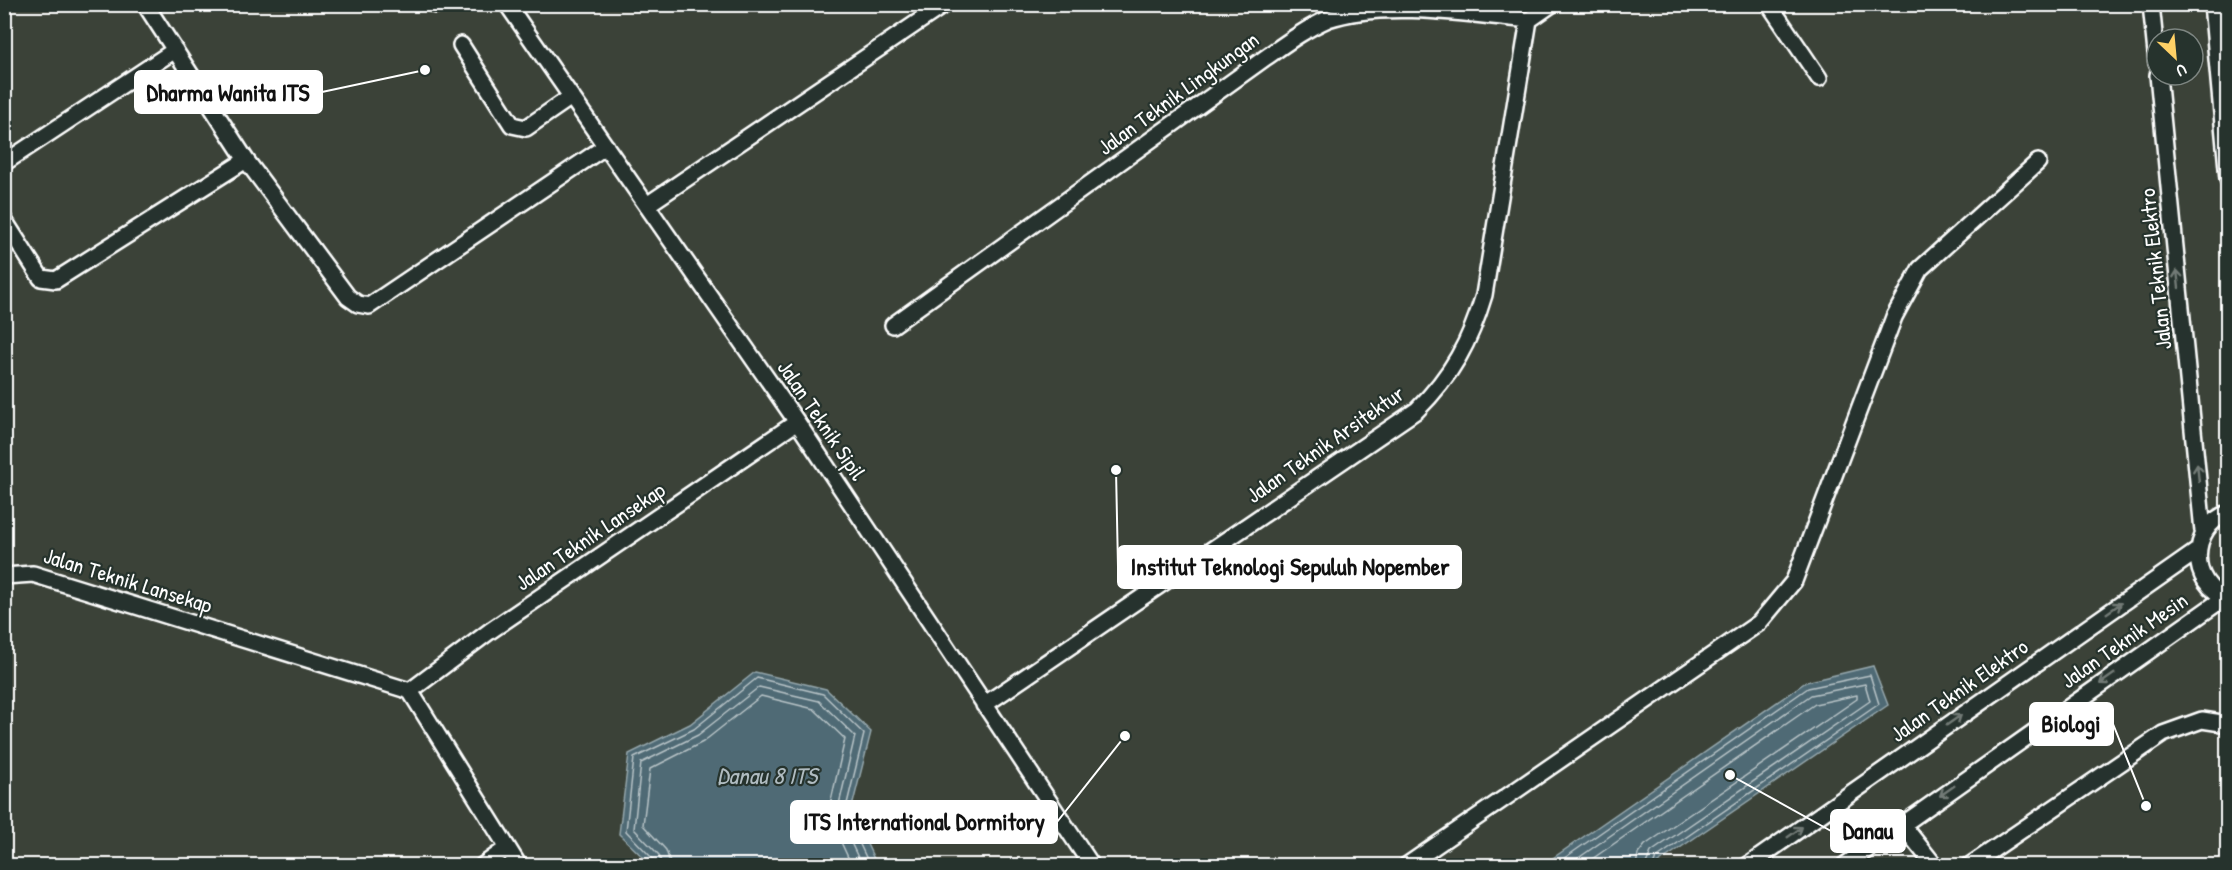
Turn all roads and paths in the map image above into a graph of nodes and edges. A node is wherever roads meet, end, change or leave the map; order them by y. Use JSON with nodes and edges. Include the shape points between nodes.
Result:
{"nodes":[{"id":1,"x":145,"y":4,"type":"edge"},
{"id":2,"x":507,"y":4,"type":"edge"},
{"id":3,"x":945,"y":4,"type":"edge"},
{"id":4,"x":1552,"y":4,"type":"edge"},
{"id":5,"x":1769,"y":4,"type":"edge"},
{"id":6,"x":2151,"y":4,"type":"edge"},
{"id":7,"x":2212,"y":4,"type":"edge"},
{"id":8,"x":1529,"y":20,"type":"junction"},
{"id":9,"x":2153,"y":27,"type":"edge"},
{"id":10,"x":461,"y":45,"type":"dead end"},
{"id":11,"x":175,"y":50,"type":"junction"},
{"id":12,"x":1819,"y":78,"type":"dead end"},
{"id":13,"x":2159,"y":87,"type":"edge"},
{"id":14,"x":571,"y":97,"type":"junction"},
{"id":15,"x":606,"y":146,"type":"junction"},
{"id":16,"x":246,"y":160,"type":"junction"},
{"id":17,"x":2038,"y":162,"type":"dead end"},
{"id":18,"x":4,"y":163,"type":"edge"},
{"id":19,"x":2228,"y":179,"type":"edge"},
{"id":20,"x":647,"y":205,"type":"junction"},
{"id":21,"x":4,"y":220,"type":"edge"},
{"id":22,"x":893,"y":325,"type":"dead end"},
{"id":23,"x":797,"y":422,"type":"junction"},
{"id":24,"x":2228,"y":513,"type":"edge"},
{"id":25,"x":2204,"y":531,"type":"junction"},
{"id":26,"x":2197,"y":551,"type":"junction"},
{"id":27,"x":4,"y":576,"type":"edge"},
{"id":28,"x":2226,"y":598,"type":"edge"},
{"id":29,"x":410,"y":691,"type":"junction"},
{"id":30,"x":984,"y":705,"type":"junction"},
{"id":31,"x":2228,"y":724,"type":"edge"},
{"id":32,"x":1901,"y":823,"type":"junction"},
{"id":33,"x":507,"y":848,"type":"junction"},
{"id":34,"x":482,"y":866,"type":"edge"},
{"id":35,"x":519,"y":866,"type":"edge"},
{"id":36,"x":1092,"y":866,"type":"edge"},
{"id":37,"x":1406,"y":866,"type":"edge"},
{"id":38,"x":1747,"y":866,"type":"edge"},
{"id":39,"x":1844,"y":866,"type":"edge"},
{"id":40,"x":1935,"y":866,"type":"edge"},
{"id":41,"x":1969,"y":866,"type":"edge"}],
"edges":[{"from":1,"to":11,"type":"lane"},
{"from":2,"to":14,"type":"lane","name":"Jalan Teknik Sipil"},
{"from":3,"to":20,"type":"lane"},
{"from":4,"to":8,"type":"lane"},
{"from":5,"to":12,"type":"lane"},
{"from":6,"to":9,"type":"lane"},
{"from":7,"to":19,"type":"lane"},
{"from":8,"to":22,"type":"lane","name":"Jalan Teknik Lingkungan","via":[[1395,7],[1355,11],[1328,19],[1255,64]]},
{"from":8,"to":30,"type":"lane","name":"Jalan Teknik Arsitektur","via":[[1484,295],[1473,331],[1433,394],[1417,410]]},
{"from":10,"to":14,"type":"lane","via":[[518,128],[526,128]]},
{"from":11,"to":16,"type":"lane"},
{"from":11,"to":18,"type":"lane"},
{"from":25,"to":13,"type":"lane","name":"Jalan Teknik Elektro","one_way":true},
{"from":14,"to":15,"type":"lane","name":"Jalan Teknik Sipil"},
{"from":15,"to":16,"type":"lane","via":[[375,304],[363,306],[348,297]]},
{"from":15,"to":20,"type":"lane","name":"Jalan Teknik Sipil"},
{"from":16,"to":21,"type":"lane","via":[[56,280],[41,278]]},
{"from":17,"to":37,"type":"lane","via":[[1920,269],[1894,317],[1794,580],[1760,623]]},
{"from":20,"to":23,"type":"lane","name":"Jalan Teknik Sipil"},
{"from":23,"to":29,"type":"lane","name":"Jalan Teknik Lansekap","via":[[490,631]]},
{"from":23,"to":30,"type":"lane","name":"Jalan Teknik Sipil"},
{"from":24,"to":25,"type":"lane","via":[[2217,517]]},
{"from":25,"to":26,"type":"lane"},
{"from":26,"to":28,"type":"lane","via":[[2199,570],[2208,586]]},
{"from":38,"to":26,"type":"lane","name":"Jalan Teknik Elektro","one_way":true},
{"from":27,"to":29,"type":"lane","name":"Jalan Teknik Lansekap","via":[[33,574]]},
{"from":28,"to":32,"type":"lane","name":"Jalan Teknik Mesin","one_way":true},
{"from":29,"to":33,"type":"lane"},
{"from":30,"to":36,"type":"lane","name":"Jalan Teknik Sipil"},
{"from":31,"to":41,"type":"lane","via":[[2202,720],[2163,734]]},
{"from":32,"to":39,"type":"lane","name":"Jalan Teknik Mesin"},
{"from":32,"to":40,"type":"lane"},
{"from":33,"to":34,"type":"lane"},
{"from":33,"to":35,"type":"lane"}]}
